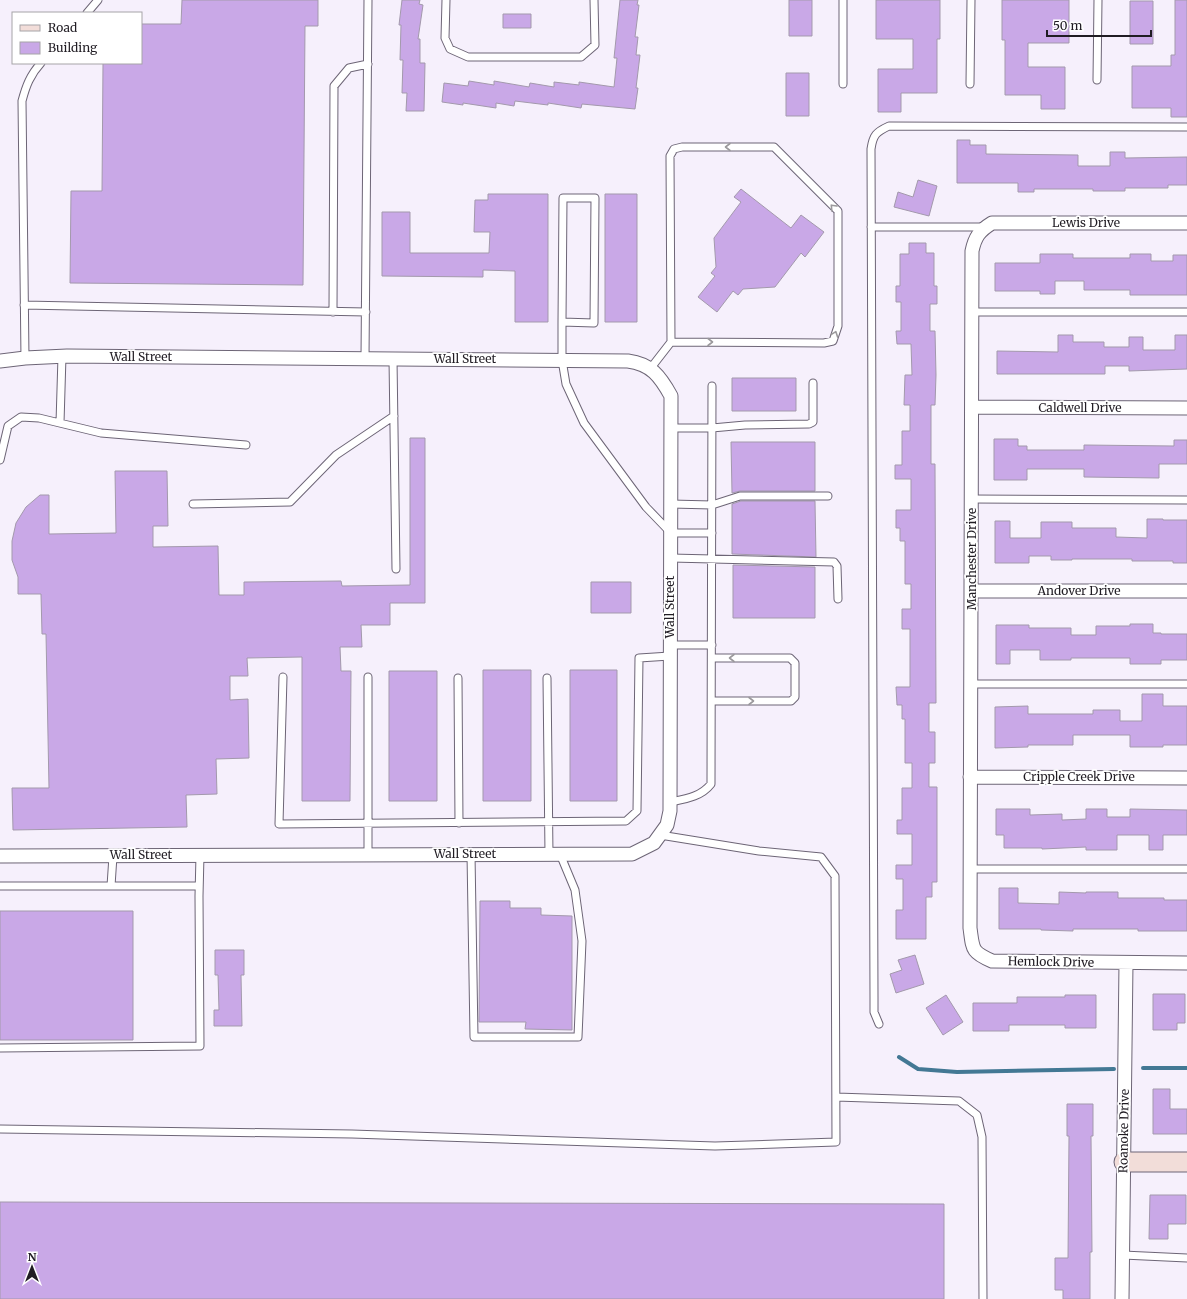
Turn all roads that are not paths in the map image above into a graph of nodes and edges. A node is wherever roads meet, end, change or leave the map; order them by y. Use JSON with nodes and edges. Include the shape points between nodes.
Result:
{"nodes":[{"id":1,"x":98,"y":0,"type":"edge"},
{"id":2,"x":368,"y":0,"type":"edge"},
{"id":3,"x":446,"y":0,"type":"edge"},
{"id":4,"x":594,"y":0,"type":"edge"},
{"id":5,"x":843,"y":0,"type":"edge"},
{"id":6,"x":971,"y":0,"type":"edge"},
{"id":7,"x":1098,"y":0,"type":"edge"},
{"id":8,"x":88,"y":12,"type":"edge"},
{"id":9,"x":40,"y":64,"type":"edge"},
{"id":10,"x":368,"y":64,"type":"junction"},
{"id":11,"x":1096,"y":80,"type":"dead end"},
{"id":12,"x":843,"y":84,"type":"dead end"},
{"id":13,"x":970,"y":84,"type":"dead end"},
{"id":14,"x":1187,"y":127,"type":"edge"},
{"id":15,"x":1187,"y":224,"type":"edge"},
{"id":16,"x":871,"y":227,"type":"junction"},
{"id":17,"x":986,"y":227,"type":"junction"},
{"id":18,"x":24,"y":305,"type":"junction"},
{"id":19,"x":333,"y":312,"type":"junction"},
{"id":20,"x":366,"y":312,"type":"junction"},
{"id":21,"x":972,"y":312,"type":"junction"},
{"id":22,"x":1187,"y":312,"type":"edge"},
{"id":23,"x":562,"y":322,"type":"junction"},
{"id":24,"x":671,"y":342,"type":"junction"},
{"id":25,"x":62,"y":356,"type":"junction"},
{"id":26,"x":24,"y":358,"type":"junction"},
{"id":27,"x":365,"y":358,"type":"junction"},
{"id":28,"x":393,"y":359,"type":"junction"},
{"id":29,"x":562,"y":360,"type":"junction"},
{"id":30,"x":0,"y":361,"type":"edge"},
{"id":31,"x":650,"y":369,"type":"junction"},
{"id":32,"x":813,"y":382,"type":"dead end"},
{"id":33,"x":712,"y":386,"type":"dead end"},
{"id":34,"x":972,"y":407,"type":"junction"},
{"id":35,"x":1187,"y":408,"type":"edge"},
{"id":36,"x":394,"y":416,"type":"junction"},
{"id":37,"x":60,"y":423,"type":"junction"},
{"id":38,"x":671,"y":428,"type":"junction"},
{"id":39,"x":712,"y":428,"type":"junction"},
{"id":40,"x":246,"y":446,"type":"dead end"},
{"id":41,"x":0,"y":460,"type":"edge"},
{"id":42,"x":828,"y":496,"type":"dead end"},
{"id":43,"x":972,"y":499,"type":"junction"},
{"id":44,"x":1187,"y":500,"type":"edge"},
{"id":45,"x":193,"y":504,"type":"dead end"},
{"id":46,"x":671,"y":504,"type":"junction"},
{"id":47,"x":712,"y":505,"type":"junction"},
{"id":48,"x":671,"y":533,"type":"junction"},
{"id":49,"x":712,"y":533,"type":"junction"},
{"id":50,"x":671,"y":558,"type":"junction"},
{"id":51,"x":712,"y":559,"type":"junction"},
{"id":52,"x":396,"y":568,"type":"dead end"},
{"id":53,"x":972,"y":591,"type":"junction"},
{"id":54,"x":1187,"y":591,"type":"edge"},
{"id":55,"x":838,"y":599,"type":"dead end"},
{"id":56,"x":712,"y":645,"type":"junction"},
{"id":57,"x":670,"y":651,"type":"junction"},
{"id":58,"x":712,"y":658,"type":"junction"},
{"id":59,"x":283,"y":677,"type":"dead end"},
{"id":60,"x":368,"y":677,"type":"dead end"},
{"id":61,"x":458,"y":678,"type":"dead end"},
{"id":62,"x":547,"y":678,"type":"dead end"},
{"id":63,"x":971,"y":684,"type":"junction"},
{"id":64,"x":1187,"y":684,"type":"edge"},
{"id":65,"x":712,"y":701,"type":"junction"},
{"id":66,"x":970,"y":776,"type":"junction"},
{"id":67,"x":1187,"y":778,"type":"edge"},
{"id":68,"x":670,"y":802,"type":"junction"},
{"id":69,"x":550,"y":822,"type":"junction"},
{"id":70,"x":368,"y":823,"type":"junction"},
{"id":71,"x":459,"y":823,"type":"junction"},
{"id":72,"x":660,"y":835,"type":"junction"},
{"id":73,"x":471,"y":854,"type":"junction"},
{"id":74,"x":555,"y":854,"type":"junction"},
{"id":75,"x":200,"y":855,"type":"junction"},
{"id":76,"x":368,"y":855,"type":"junction"},
{"id":77,"x":0,"y":856,"type":"edge"},
{"id":78,"x":113,"y":856,"type":"junction"},
{"id":79,"x":970,"y":869,"type":"junction"},
{"id":80,"x":1187,"y":869,"type":"edge"},
{"id":81,"x":0,"y":886,"type":"edge"},
{"id":82,"x":111,"y":886,"type":"junction"},
{"id":83,"x":199,"y":886,"type":"junction"},
{"id":84,"x":970,"y":895,"type":"joint"},
{"id":85,"x":1126,"y":963,"type":"junction"},
{"id":86,"x":1187,"y":963,"type":"edge"},
{"id":87,"x":879,"y":1024,"type":"dead end"},
{"id":88,"x":0,"y":1048,"type":"edge"},
{"id":89,"x":836,"y":1097,"type":"junction"},
{"id":90,"x":0,"y":1129,"type":"edge"},
{"id":91,"x":1124,"y":1162,"type":"junction"},
{"id":92,"x":1187,"y":1162,"type":"edge"},
{"id":93,"x":1122,"y":1255,"type":"junction"},
{"id":94,"x":1187,"y":1258,"type":"edge"},
{"id":95,"x":983,"y":1299,"type":"edge"},
{"id":96,"x":1122,"y":1299,"type":"edge"}],
"edges":[{"from":1,"to":8,"type":"lane"},
{"from":2,"to":10,"type":"lane"},
{"from":3,"to":4,"type":"lane","via":[[445,38],[450,49],[468,58],[581,57],[595,44]]},
{"from":5,"to":12,"type":"lane"},
{"from":6,"to":13,"type":"lane"},
{"from":7,"to":11,"type":"lane"},
{"from":9,"to":18,"type":"lane","via":[[26,86],[22,102]]},
{"from":10,"to":19,"type":"lane","via":[[349,68],[334,86]]},
{"from":10,"to":20,"type":"lane"},
{"from":14,"to":16,"type":"lane","via":[[889,126],[873,138]]},
{"from":15,"to":17,"type":"street","name":"Lewis Drive","via":[[992,223]]},
{"from":16,"to":17,"type":"lane"},
{"from":16,"to":87,"type":"lane","via":[[874,1012]]},
{"from":17,"to":21,"type":"street","name":"Manchester Drive","via":[[975,238],[972,251]]},
{"from":18,"to":19,"type":"lane"},
{"from":18,"to":26,"type":"lane"},
{"from":19,"to":20,"type":"lane"},
{"from":20,"to":27,"type":"lane"},
{"from":21,"to":22,"type":"lane"},
{"from":21,"to":34,"type":"street","name":"Manchester Drive"},
{"from":23,"to":23,"type":"lane","via":[[594,323],[595,198],[563,198]]},
{"from":23,"to":29,"type":"lane"},
{"from":24,"to":24,"type":"lane","one_way":true,"via":[[833,341],[838,326],[838,211],[774,147],[682,147],[674,149],[670,156]]},
{"from":24,"to":31,"type":"lane"},
{"from":25,"to":26,"type":"street","name":"Wall Street"},
{"from":25,"to":27,"type":"street","name":"Wall Street"},
{"from":25,"to":37,"type":"lane"},
{"from":26,"to":30,"type":"street","name":"Wall Street"},
{"from":27,"to":28,"type":"street","name":"Wall Street"},
{"from":28,"to":29,"type":"street","name":"Wall Street"},
{"from":28,"to":36,"type":"lane"},
{"from":29,"to":31,"type":"street","name":"Wall Street","via":[[628,361],[637,362]]},
{"from":29,"to":48,"type":"lane","via":[[566,384],[584,423],[646,507]]},
{"from":31,"to":38,"type":"street","name":"Wall Street","via":[[660,378],[671,396]]},
{"from":32,"to":39,"type":"lane","via":[[813,422],[809,424]]},
{"from":33,"to":39,"type":"lane"},
{"from":34,"to":35,"type":"street","name":"Caldwell Drive"},
{"from":34,"to":43,"type":"street","name":"Manchester Drive"},
{"from":36,"to":45,"type":"lane","via":[[336,455],[290,502]]},
{"from":36,"to":52,"type":"lane"},
{"from":37,"to":40,"type":"lane","via":[[102,433]]},
{"from":37,"to":41,"type":"lane","via":[[21,417],[8,426]]},
{"from":38,"to":39,"type":"lane"},
{"from":38,"to":46,"type":"street","name":"Wall Street"},
{"from":39,"to":47,"type":"lane"},
{"from":42,"to":47,"type":"lane","via":[[740,496]]},
{"from":43,"to":44,"type":"lane"},
{"from":43,"to":53,"type":"street","name":"Manchester Drive"},
{"from":46,"to":47,"type":"lane"},
{"from":46,"to":48,"type":"street","name":"Wall Street"},
{"from":47,"to":49,"type":"lane"},
{"from":48,"to":49,"type":"lane"},
{"from":48,"to":50,"type":"street","name":"Wall Street"},
{"from":49,"to":51,"type":"lane"},
{"from":50,"to":51,"type":"lane"},
{"from":50,"to":57,"type":"street","name":"Wall Street"},
{"from":51,"to":55,"type":"lane","via":[[834,562],[838,566]]},
{"from":51,"to":56,"type":"lane"},
{"from":53,"to":54,"type":"street","name":"Andover Drive"},
{"from":53,"to":63,"type":"street","name":"Manchester Drive"},
{"from":56,"to":57,"type":"lane"},
{"from":56,"to":58,"type":"lane"},
{"from":57,"to":68,"type":"street","name":"Wall Street"},
{"from":57,"to":69,"type":"lane","via":[[638,658],[637,811],[626,821]]},
{"from":58,"to":65,"type":"lane"},
{"from":65,"to":58,"type":"lane","one_way":true,"via":[[791,701],[794,697],[794,663],[790,658]]},
{"from":59,"to":70,"type":"lane","via":[[279,824]]},
{"from":60,"to":70,"type":"lane"},
{"from":61,"to":71,"type":"lane"},
{"from":62,"to":69,"type":"lane"},
{"from":63,"to":64,"type":"lane"},
{"from":63,"to":66,"type":"street","name":"Manchester Drive"},
{"from":65,"to":68,"type":"lane","via":[[711,784],[696,796]]},
{"from":66,"to":67,"type":"street","name":"Cripple Creek Drive"},
{"from":66,"to":79,"type":"street","name":"Manchester Drive"},
{"from":68,"to":72,"type":"street","name":"Wall Street","via":[[667,825]]},
{"from":69,"to":71,"type":"lane"},
{"from":69,"to":74,"type":"lane"},
{"from":70,"to":71,"type":"lane"},
{"from":70,"to":76,"type":"lane"},
{"from":72,"to":74,"type":"street","name":"Wall Street","via":[[654,843],[632,854]]},
{"from":72,"to":89,"type":"lane","via":[[759,851],[822,857],[835,876]]},
{"from":73,"to":74,"type":"street","name":"Wall Street"},
{"from":73,"to":74,"type":"lane","via":[[474,1037],[578,1037],[582,941],[575,890]]},
{"from":73,"to":76,"type":"street","name":"Wall Street"},
{"from":75,"to":76,"type":"street","name":"Wall Street"},
{"from":75,"to":78,"type":"street","name":"Wall Street"},
{"from":75,"to":83,"type":"lane"},
{"from":77,"to":78,"type":"street","name":"Wall Street"},
{"from":78,"to":82,"type":"lane"},
{"from":79,"to":80,"type":"lane"},
{"from":79,"to":84,"type":"street","name":"Manchester Drive"},
{"from":81,"to":82,"type":"lane"},
{"from":82,"to":83,"type":"lane"},
{"from":83,"to":88,"type":"lane","via":[[200,1046]]},
{"from":84,"to":85,"type":"street","name":"Hemlock Drive","via":[[970,928],[973,947],[978,955],[992,961]]},
{"from":85,"to":86,"type":"street","name":"Hemlock Drive"},
{"from":85,"to":91,"type":"street","name":"Roanoke Drive"},
{"from":89,"to":90,"type":"lane","via":[[836,1142],[716,1146],[352,1134]]},
{"from":89,"to":95,"type":"lane","via":[[959,1101],[977,1116],[982,1136]]},
{"from":91,"to":92,"type":"street"},
{"from":91,"to":93,"type":"street","name":"Roanoke Drive"},
{"from":93,"to":94,"type":"lane"},
{"from":93,"to":96,"type":"street","name":"Roanoke Drive"}]}
